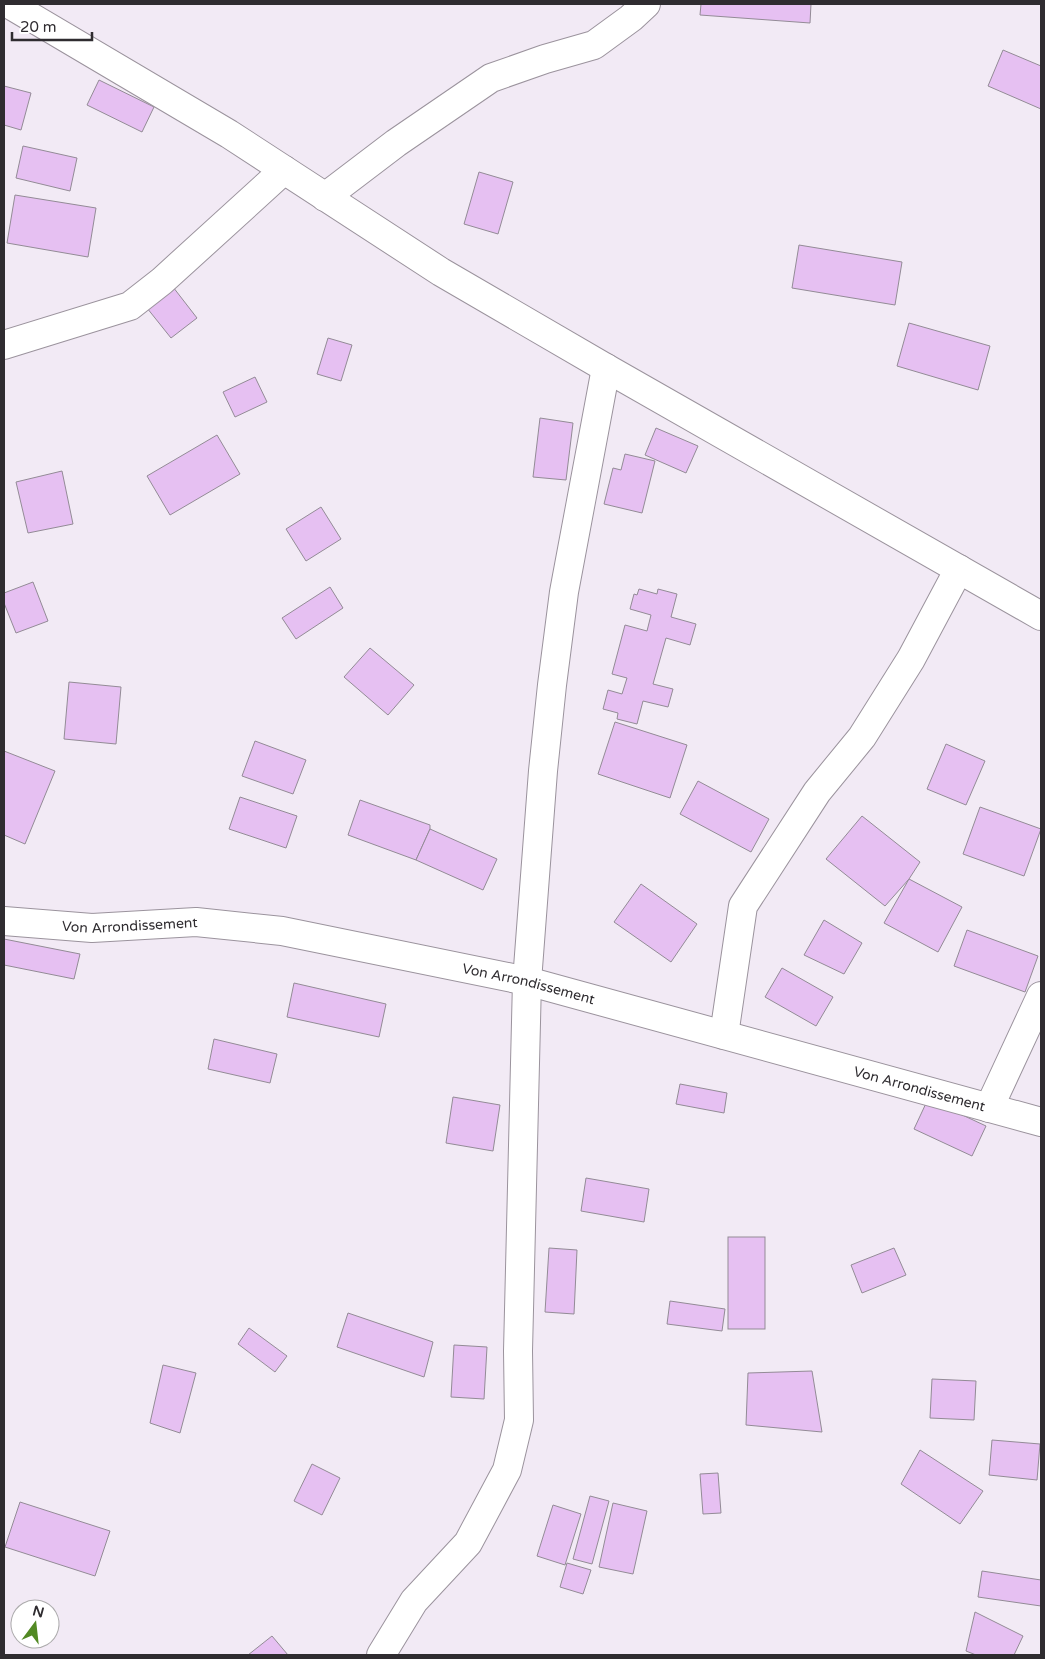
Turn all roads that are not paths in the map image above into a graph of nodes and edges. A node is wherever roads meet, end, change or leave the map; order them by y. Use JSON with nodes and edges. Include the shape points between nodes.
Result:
{"nodes":[{"id":1,"x":9,"y":4,"type":"edge"},
{"id":2,"x":646,"y":4,"type":"edge"},
{"id":3,"x":284,"y":170,"type":"junction"},
{"id":4,"x":325,"y":197,"type":"junction"},
{"id":5,"x":4,"y":345,"type":"edge"},
{"id":6,"x":606,"y":368,"type":"junction"},
{"id":7,"x":959,"y":569,"type":"junction"},
{"id":8,"x":1041,"y":616,"type":"edge"},
{"id":9,"x":4,"y":920,"type":"edge"},
{"id":10,"x":527,"y":980,"type":"junction"},
{"id":11,"x":1041,"y":996,"type":"edge"},
{"id":12,"x":724,"y":1035,"type":"junction"},
{"id":13,"x":989,"y":1108,"type":"junction"},
{"id":14,"x":1041,"y":1122,"type":"edge"},
{"id":15,"x":381,"y":1655,"type":"edge"}],
"edges":[{"from":1,"to":3,"type":"street","via":[[221,129]]},
{"from":2,"to":4,"type":"street","via":[[594,45],[491,78],[396,143]]},
{"from":3,"to":4,"type":"street"},
{"from":3,"to":5,"type":"street","via":[[130,306]]},
{"from":4,"to":6,"type":"street","via":[[441,272]]},
{"from":6,"to":7,"type":"street"},
{"from":6,"to":10,"type":"street","via":[[564,592],[552,685]]},
{"from":7,"to":8,"type":"street"},
{"from":7,"to":12,"type":"street","via":[[911,659],[862,737],[818,792],[743,906]]},
{"from":9,"to":10,"type":"street","name":"Von Arrondissement","via":[[92,928],[196,922],[282,931]]},
{"from":10,"to":12,"type":"street","name":"Von Arrondissement"},
{"from":10,"to":15,"type":"street","via":[[519,1420],[507,1470],[468,1543],[414,1601]]},
{"from":11,"to":13,"type":"street"},
{"from":12,"to":13,"type":"street","name":"Von Arrondissement"},
{"from":13,"to":14,"type":"street","name":"Von Arrondissement"}]}
